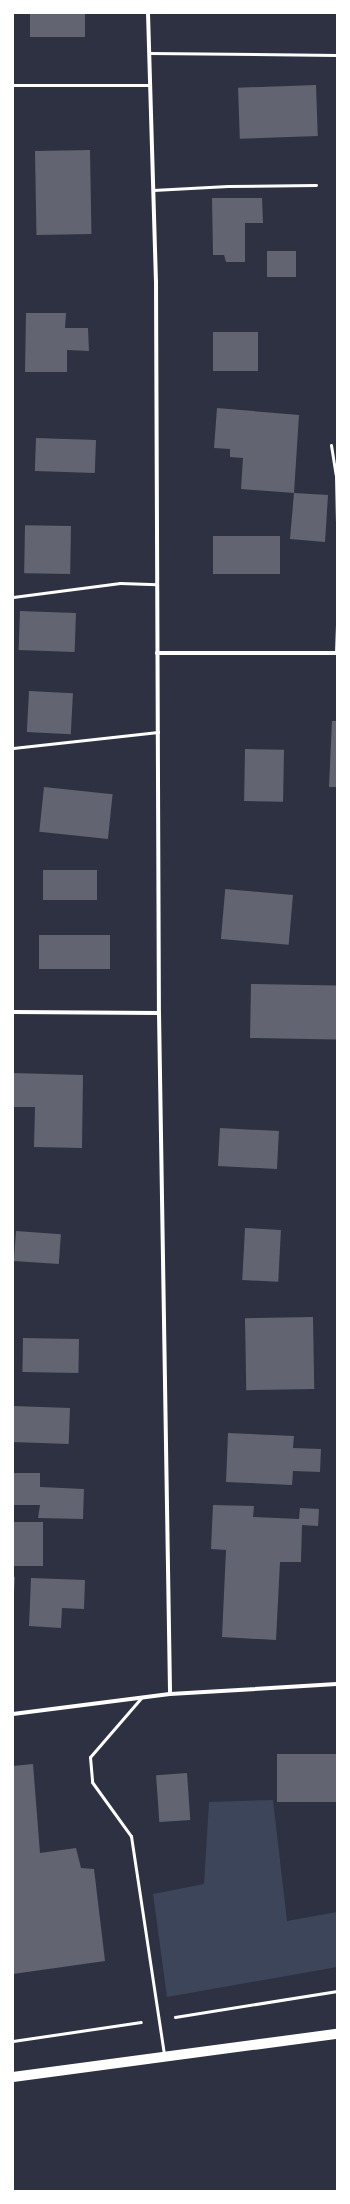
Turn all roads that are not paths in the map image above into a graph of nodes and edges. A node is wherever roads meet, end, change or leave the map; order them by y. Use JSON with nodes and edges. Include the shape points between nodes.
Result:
{"nodes":[{"id":1,"x":148,"y":13,"type":"edge"},
{"id":2,"x":149,"y":53,"type":"junction"},
{"id":3,"x":337,"y":54,"type":"edge"},
{"id":4,"x":13,"y":85,"type":"edge"},
{"id":5,"x":150,"y":85,"type":"junction"},
{"id":6,"x":316,"y":185,"type":"dead end"},
{"id":7,"x":153,"y":190,"type":"junction"},
{"id":8,"x":332,"y":445,"type":"dead end"},
{"id":9,"x":337,"y":521,"type":"edge"},
{"id":10,"x":157,"y":584,"type":"junction"},
{"id":11,"x":13,"y":596,"type":"edge"},
{"id":12,"x":337,"y":624,"type":"edge"},
{"id":13,"x":157,"y":653,"type":"junction"},
{"id":14,"x":337,"y":653,"type":"edge"},
{"id":15,"x":158,"y":732,"type":"junction"},
{"id":16,"x":13,"y":748,"type":"edge"},
{"id":17,"x":13,"y":1012,"type":"edge"},
{"id":18,"x":158,"y":1013,"type":"junction"},
{"id":19,"x":337,"y":1684,"type":"edge"},
{"id":20,"x":170,"y":1694,"type":"junction"},
{"id":21,"x":141,"y":1698,"type":"junction"},
{"id":22,"x":13,"y":1714,"type":"edge"},
{"id":23,"x":337,"y":2034,"type":"edge"},
{"id":24,"x":164,"y":2057,"type":"junction"},
{"id":25,"x":13,"y":2077,"type":"edge"}],
"edges":[{"from":1,"to":2,"type":"street"},
{"from":2,"to":3,"type":"lane"},
{"from":2,"to":5,"type":"street"},
{"from":4,"to":5,"type":"lane"},
{"from":5,"to":7,"type":"street"},
{"from":6,"to":7,"type":"lane"},
{"from":7,"to":10,"type":"street"},
{"from":8,"to":9,"type":"lane","via":[[336,475]]},
{"from":10,"to":11,"type":"lane","via":[[120,584]]},
{"from":10,"to":13,"type":"street"},
{"from":12,"to":14,"type":"lane"},
{"from":13,"to":14,"type":"street"},
{"from":13,"to":15,"type":"street"},
{"from":15,"to":16,"type":"lane"},
{"from":15,"to":18,"type":"street"},
{"from":17,"to":18,"type":"street"},
{"from":18,"to":20,"type":"street"},
{"from":19,"to":20,"type":"street"},
{"from":20,"to":21,"type":"street"},
{"from":21,"to":22,"type":"street"},
{"from":21,"to":24,"type":"lane","via":[[90,1757],[92,1782],[131,1836]]},
{"from":23,"to":24,"type":"main road"},
{"from":24,"to":25,"type":"main road"}]}
